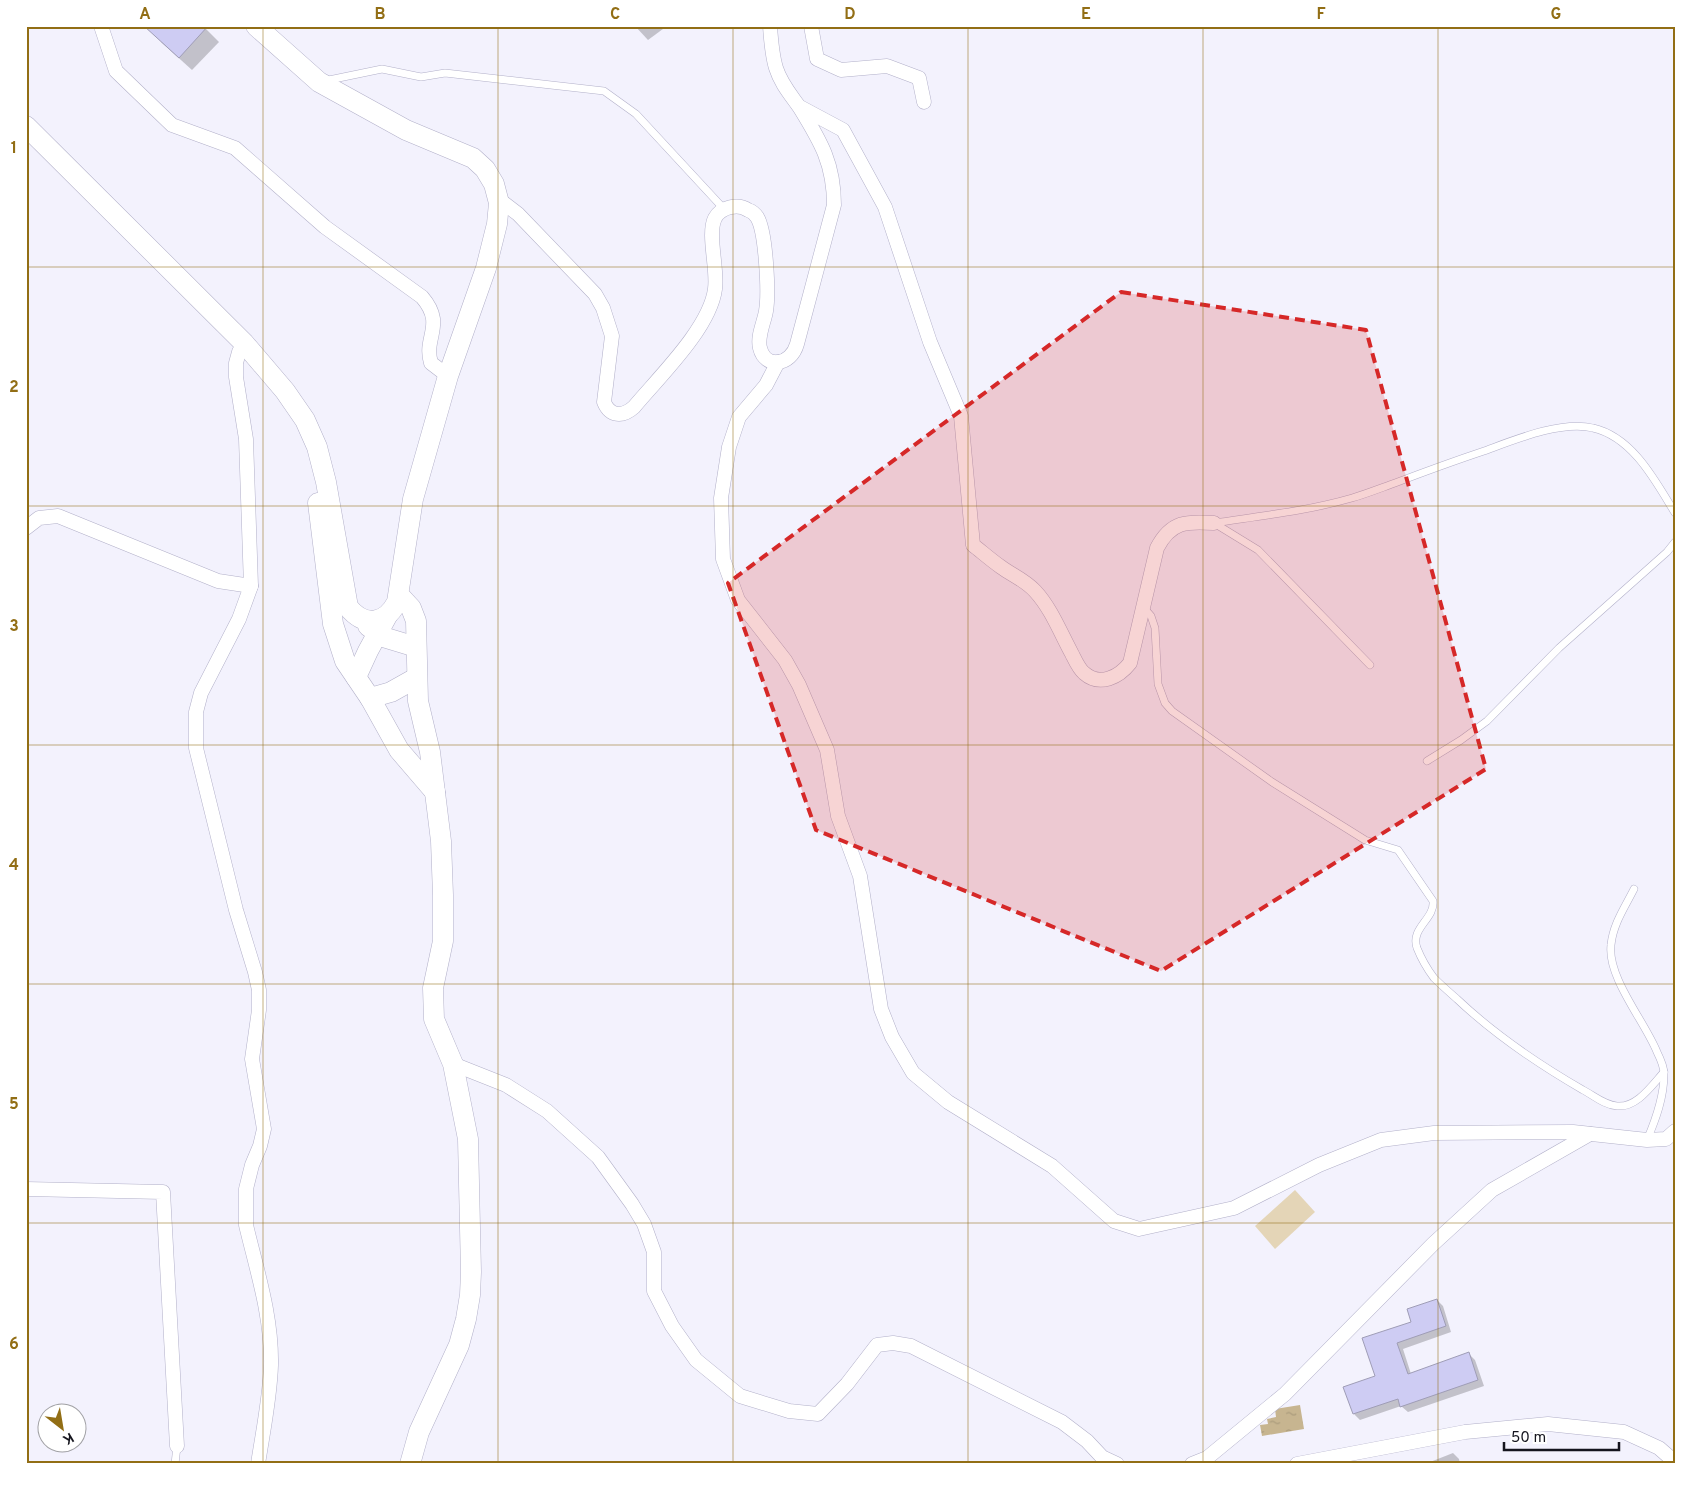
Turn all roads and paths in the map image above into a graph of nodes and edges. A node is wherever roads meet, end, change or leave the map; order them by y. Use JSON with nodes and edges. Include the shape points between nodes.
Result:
{"nodes":[{"id":1,"x":100,"y":26,"type":"edge"},
{"id":2,"x":256,"y":26,"type":"edge"},
{"id":3,"x":770,"y":26,"type":"edge"},
{"id":4,"x":811,"y":26,"type":"edge"},
{"id":5,"x":319,"y":82,"type":"junction"},
{"id":6,"x":924,"y":102,"type":"dead end"},
{"id":7,"x":799,"y":107,"type":"junction"},
{"id":8,"x":26,"y":126,"type":"edge"},
{"id":9,"x":499,"y":203,"type":"junction"},
{"id":10,"x":724,"y":209,"type":"junction"},
{"id":11,"x":244,"y":343,"type":"junction"},
{"id":12,"x":778,"y":362,"type":"junction"},
{"id":13,"x":448,"y":376,"type":"junction"},
{"id":14,"x":326,"y":482,"type":"junction"},
{"id":15,"x":1675,"y":513,"type":"edge"},
{"id":16,"x":1214,"y":523,"type":"junction"},
{"id":17,"x":26,"y":528,"type":"edge"},
{"id":18,"x":1675,"y":542,"type":"edge"},
{"id":19,"x":251,"y":586,"type":"junction"},
{"id":20,"x":399,"y":595,"type":"junction"},
{"id":21,"x":1144,"y":608,"type":"junction"},
{"id":22,"x":387,"y":616,"type":"junction"},
{"id":23,"x":360,"y":618,"type":"junction"},
{"id":24,"x":378,"y":634,"type":"junction"},
{"id":25,"x":416,"y":647,"type":"junction"},
{"id":26,"x":1370,"y":665,"type":"dead end"},
{"id":27,"x":356,"y":677,"type":"junction"},
{"id":28,"x":416,"y":678,"type":"junction"},
{"id":29,"x":370,"y":698,"type":"junction"},
{"id":30,"x":1427,"y":761,"type":"dead end"},
{"id":31,"x":435,"y":792,"type":"junction"},
{"id":32,"x":1634,"y":889,"type":"dead end"},
{"id":33,"x":453,"y":1064,"type":"junction"},
{"id":34,"x":1664,"y":1072,"type":"junction"},
{"id":35,"x":1675,"y":1131,"type":"edge"},
{"id":36,"x":1590,"y":1134,"type":"junction"},
{"id":37,"x":1647,"y":1140,"type":"junction"},
{"id":38,"x":26,"y":1189,"type":"edge"},
{"id":39,"x":177,"y":1446,"type":"joint"},
{"id":40,"x":1210,"y":1461,"type":"edge"},
{"id":41,"x":1675,"y":1462,"type":"edge"},
{"id":42,"x":175,"y":1464,"type":"edge"},
{"id":43,"x":258,"y":1464,"type":"edge"},
{"id":44,"x":410,"y":1464,"type":"edge"},
{"id":45,"x":1117,"y":1464,"type":"edge"},
{"id":46,"x":1192,"y":1464,"type":"edge"},
{"id":47,"x":1297,"y":1464,"type":"edge"}],
"edges":[{"from":1,"to":13,"type":"street","via":[[116,71],[172,125],[235,148],[325,228],[422,297],[435,320],[431,363]]},
{"from":2,"to":5,"type":"street"},
{"from":3,"to":7,"type":"street","via":[[776,69]]},
{"from":4,"to":6,"type":"street","via":[[817,58],[841,70],[887,66],[919,78]]},
{"from":5,"to":9,"type":"street","via":[[406,130],[473,158],[494,184]]},
{"from":5,"to":10,"type":"lane","via":[[382,69],[421,77],[445,73],[604,91],[636,114]]},
{"from":7,"to":12,"type":"street","via":[[828,161],[834,186],[834,205],[795,353]]},
{"from":7,"to":21,"type":"street","via":[[843,130],[885,207],[930,342],[961,416],[974,545],[1036,592],[1082,672],[1090,677],[1109,679],[1130,663]]},
{"from":8,"to":11,"type":"street"},
{"from":9,"to":10,"type":"street","via":[[518,214],[595,294],[603,308],[612,336],[604,402],[610,412],[620,415],[634,407],[705,320],[715,290],[712,227],[716,216]]},
{"from":9,"to":13,"type":"street","via":[[486,268]]},
{"from":10,"to":12,"type":"street","via":[[734,206],[746,208],[756,216],[761,228],[768,286],[760,350],[770,361]]},
{"from":11,"to":14,"type":"street","via":[[285,391],[304,420],[317,447]]},
{"from":11,"to":19,"type":"street","via":[[236,363],[236,377],[246,439]]},
{"from":12,"to":36,"type":"street","via":[[766,385],[739,417],[729,447],[721,498],[723,559],[738,600],[785,660],[799,685],[827,750],[838,816],[860,876],[881,1010],[913,1073],[948,1102],[1052,1166],[1114,1221],[1138,1229],[1234,1208],[1319,1165],[1382,1140],[1434,1133]]},
{"from":13,"to":20,"type":"street","via":[[413,499]]},
{"from":14,"to":23,"type":"street","via":[[348,607]]},
{"from":14,"to":27,"type":"street","via":[[320,493],[318,510],[332,624],[345,661]]},
{"from":15,"to":16,"type":"lane","via":[[1638,458],[1622,442],[1609,433],[1575,425],[1506,443],[1352,498]]},
{"from":16,"to":21,"type":"street","via":[[1180,524],[1162,538]]},
{"from":16,"to":26,"type":"lane","via":[[1258,550]]},
{"from":17,"to":19,"type":"street","via":[[39,518],[58,516],[218,581]]},
{"from":18,"to":30,"type":"lane","via":[[1552,655],[1487,721]]},
{"from":19,"to":43,"type":"street","via":[[239,619],[201,693],[195,729],[196,748],[259,990],[252,1058],[264,1128],[248,1177],[245,1201],[246,1225],[266,1308],[270,1345],[270,1385]]},
{"from":20,"to":22,"type":"street"},
{"from":20,"to":25,"type":"street","via":[[414,614]]},
{"from":21,"to":34,"type":"lane","via":[[1155,628],[1158,684],[1165,703],[1179,717],[1272,782],[1365,840],[1398,850],[1433,901],[1432,910],[1418,930],[1417,949],[1434,978],[1482,1023],[1562,1078],[1608,1104],[1628,1105],[1638,1100]]},
{"from":22,"to":23,"type":"street","via":[[368,621]]},
{"from":22,"to":24,"type":"street"},
{"from":23,"to":24,"type":"street"},
{"from":24,"to":25,"type":"street"},
{"from":24,"to":27,"type":"street"},
{"from":25,"to":28,"type":"street"},
{"from":27,"to":29,"type":"street"},
{"from":28,"to":29,"type":"street","via":[[391,692]]},
{"from":28,"to":31,"type":"street"},
{"from":29,"to":31,"type":"street","via":[[398,750]]},
{"from":31,"to":33,"type":"street","via":[[443,895],[442,941],[433,988],[434,1019]]},
{"from":32,"to":34,"type":"lane","via":[[1614,927],[1612,964],[1652,1039]]},
{"from":33,"to":44,"type":"street","via":[[468,1139],[470,1294],[459,1345],[419,1432]]},
{"from":33,"to":45,"type":"street","via":[[506,1085],[547,1111],[598,1157],[644,1224],[654,1252],[654,1291],[672,1326],[696,1360],[740,1396],[789,1411],[818,1414],[847,1384],[876,1345],[911,1346],[1062,1422],[1102,1457]]},
{"from":34,"to":37,"type":"lane","via":[[1661,1101]]},
{"from":35,"to":37,"type":"street","via":[[1666,1138]]},
{"from":36,"to":37,"type":"street"},
{"from":36,"to":40,"type":"street","via":[[1492,1190],[1433,1244],[1286,1394]]},
{"from":38,"to":39,"type":"street","via":[[163,1192]]},
{"from":39,"to":42,"type":"lane"},
{"from":40,"to":46,"type":"street"},
{"from":41,"to":47,"type":"street","via":[[1659,1448],[1624,1432],[1548,1424],[1465,1432]]}]}
